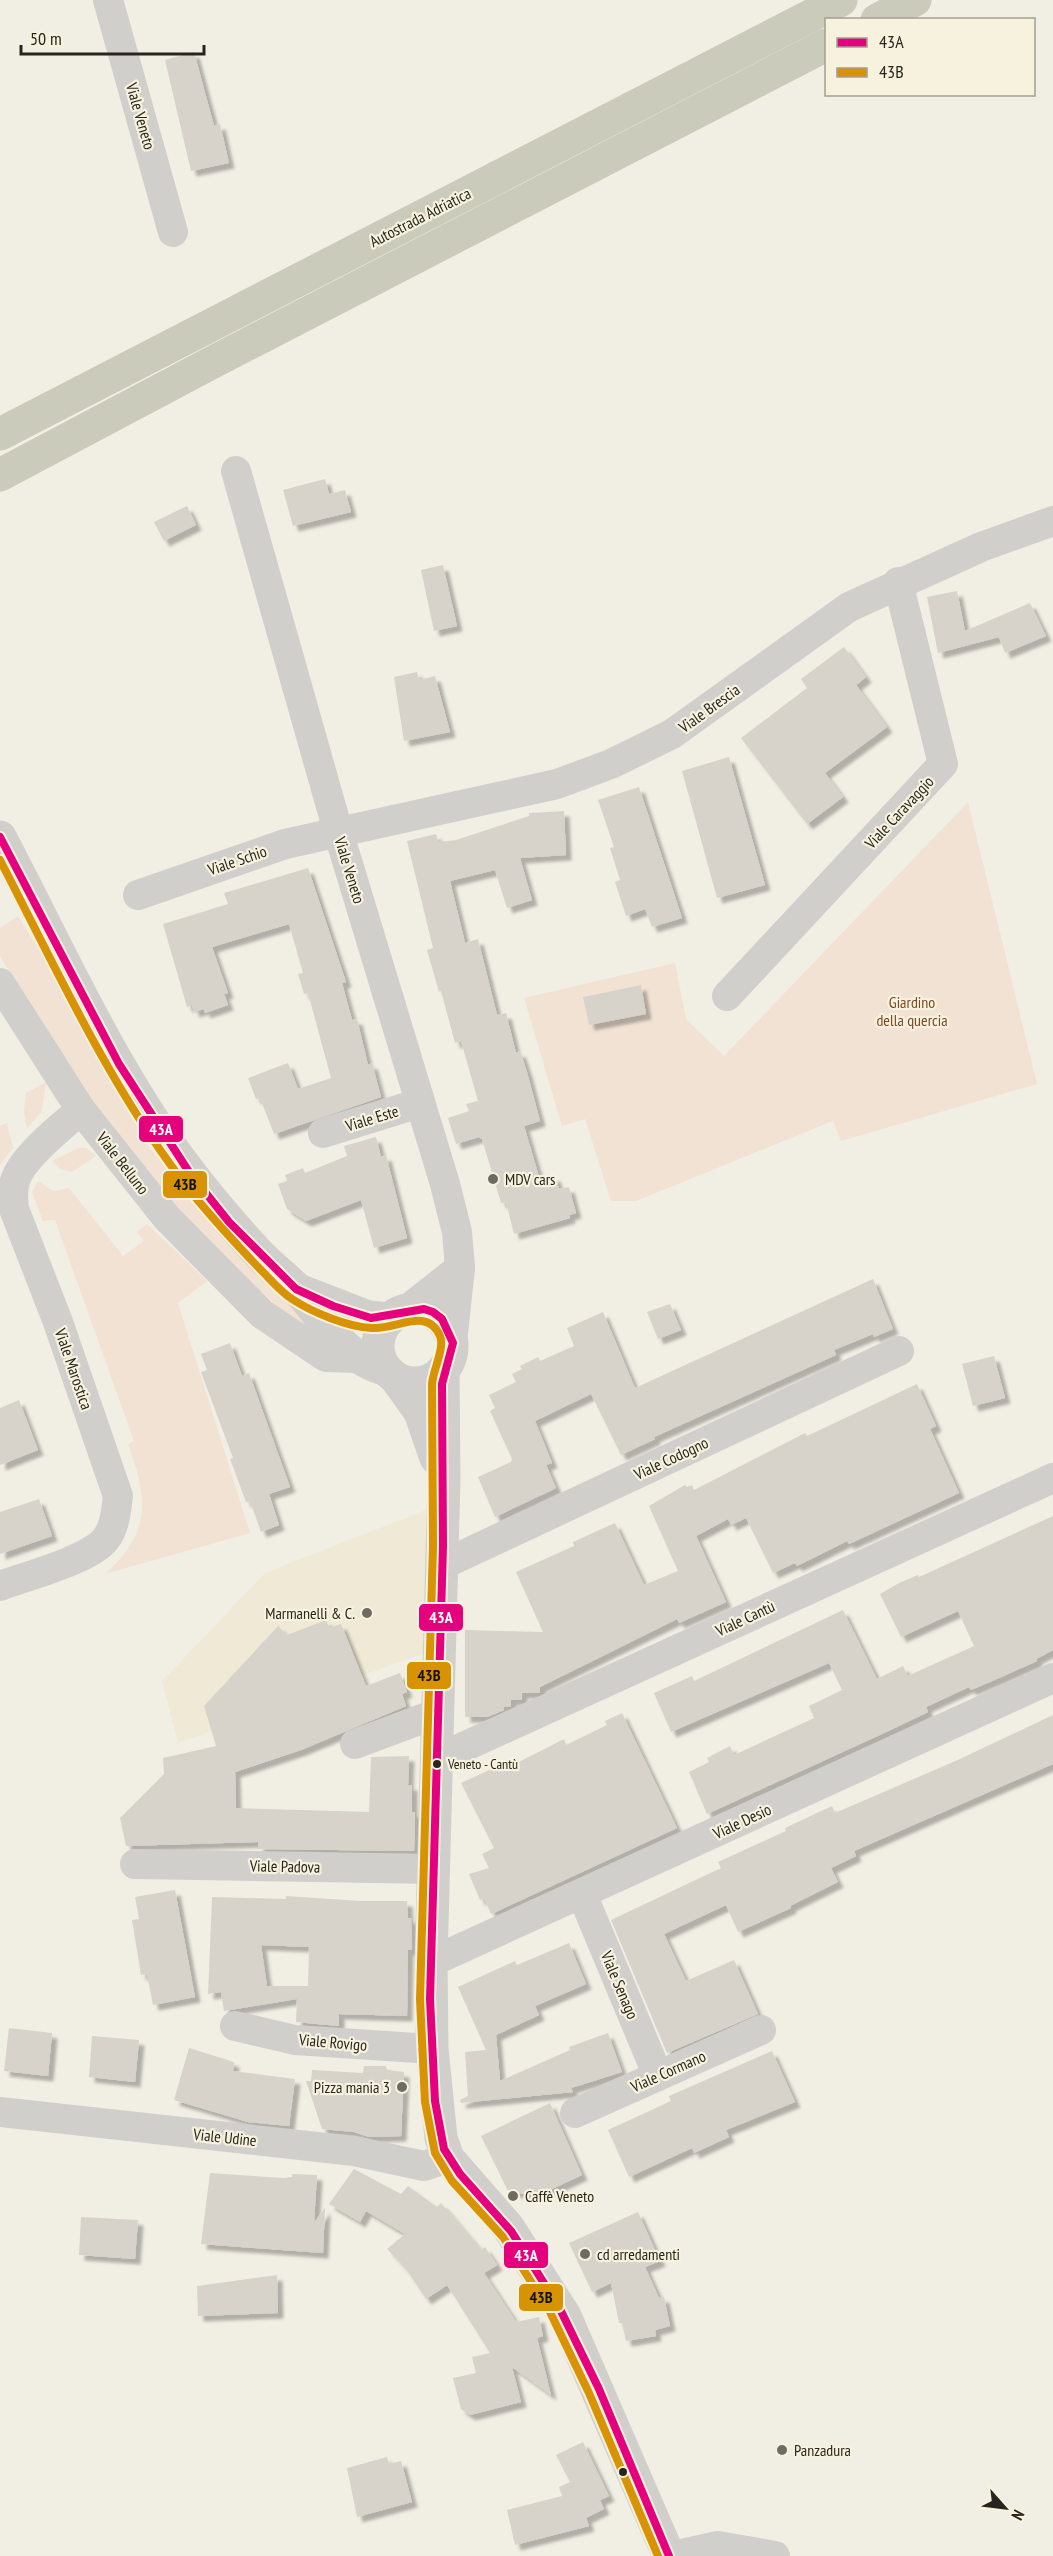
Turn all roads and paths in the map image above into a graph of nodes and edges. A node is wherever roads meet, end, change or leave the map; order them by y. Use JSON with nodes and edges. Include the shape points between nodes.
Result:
{"nodes":[{"id":1,"x":108,"y":0,"type":"edge"},
{"id":2,"x":841,"y":0,"type":"edge"},
{"id":3,"x":915,"y":0,"type":"edge"},
{"id":4,"x":881,"y":18,"type":"edge"},
{"id":5,"x":825,"y":46,"type":"edge"},
{"id":6,"x":173,"y":232,"type":"dead end"},
{"id":7,"x":0,"y":435,"type":"edge"},
{"id":8,"x":236,"y":471,"type":"dead end"},
{"id":9,"x":0,"y":475,"type":"edge"},
{"id":10,"x":1053,"y":521,"type":"edge"},
{"id":11,"x":898,"y":582,"type":"junction"},
{"id":12,"x":338,"y":831,"type":"junction"},
{"id":13,"x":0,"y":837,"type":"edge"},
{"id":14,"x":138,"y":895,"type":"dead end"},
{"id":15,"x":0,"y":983,"type":"edge"},
{"id":16,"x":726,"y":996,"type":"dead end"},
{"id":17,"x":420,"y":1103,"type":"junction"},
{"id":18,"x":81,"y":1110,"type":"junction"},
{"id":19,"x":323,"y":1133,"type":"dead end"},
{"id":20,"x":460,"y":1269,"type":"junction"},
{"id":21,"x":298,"y":1290,"type":"junction"},
{"id":22,"x":388,"y":1315,"type":"junction"},
{"id":23,"x":317,"y":1339,"type":"junction"},
{"id":24,"x":899,"y":1351,"type":"dead end"},
{"id":25,"x":448,"y":1356,"type":"junction"},
{"id":26,"x":380,"y":1369,"type":"junction"},
{"id":27,"x":1053,"y":1478,"type":"edge"},
{"id":28,"x":444,"y":1479,"type":"junction"},
{"id":29,"x":442,"y":1565,"type":"junction"},
{"id":30,"x":0,"y":1586,"type":"edge"},
{"id":31,"x":1053,"y":1678,"type":"edge"},
{"id":32,"x":438,"y":1713,"type":"junction"},
{"id":33,"x":355,"y":1744,"type":"dead end"},
{"id":34,"x":437,"y":1756,"type":"junction"},
{"id":35,"x":135,"y":1864,"type":"dead end"},
{"id":36,"x":434,"y":1869,"type":"junction"},
{"id":37,"x":582,"y":1894,"type":"junction"},
{"id":38,"x":431,"y":1962,"type":"junction"},
{"id":39,"x":235,"y":2026,"type":"dead end"},
{"id":40,"x":761,"y":2030,"type":"dead end"},
{"id":41,"x":432,"y":2049,"type":"junction"},
{"id":42,"x":658,"y":2076,"type":"junction"},
{"id":43,"x":0,"y":2112,"type":"edge"},
{"id":44,"x":575,"y":2113,"type":"dead end"},
{"id":45,"x":448,"y":2158,"type":"junction"},
{"id":46,"x":671,"y":2556,"type":"edge"},
{"id":47,"x":775,"y":2556,"type":"edge"}],
"edges":[{"from":1,"to":6,"type":"street","name":"Viale Veneto"},
{"from":2,"to":7,"type":"highway","name":"Autostrada Adriatica"},
{"from":3,"to":4,"type":"highway"},
{"from":5,"to":9,"type":"highway","name":"Autostrada Adriatica"},
{"from":8,"to":12,"type":"street","name":"Viale Veneto"},
{"from":10,"to":11,"type":"street","name":"Viale Brescia"},
{"from":11,"to":12,"type":"street","name":"Viale Brescia","via":[[849,607],[672,734],[611,764],[557,784]]},
{"from":11,"to":16,"type":"street","name":"Viale Caravaggio","via":[[943,764]]},
{"from":12,"to":14,"type":"street","name":"Viale Schio","via":[[285,844]]},
{"from":12,"to":17,"type":"street","name":"Viale Veneto"},
{"from":13,"to":21,"type":"main road","name":"Viale Veneto","via":[[118,1062],[154,1121],[228,1219]]},
{"from":15,"to":18,"type":"street","name":"Viale Belluno"},
{"from":17,"to":19,"type":"street","name":"Viale Este"},
{"from":17,"to":20,"type":"street","name":"Viale Veneto","via":[[457,1232]]},
{"from":18,"to":23,"type":"street","name":"Viale Belluno","via":[[167,1218],[262,1314]]},
{"from":18,"to":30,"type":"street","name":"Viale Marostica","via":[[52,1133],[33,1155],[15,1178],[12,1194],[14,1209],[118,1496],[115,1518],[107,1538],[93,1552]]},
{"from":20,"to":22,"type":"street"},
{"from":20,"to":25,"type":"street","name":"Viale Veneto"},
{"from":21,"to":22,"type":"main road","name":"Viale Veneto"},
{"from":21,"to":23,"type":"main road","name":"Viale Veneto"},
{"from":22,"to":23,"type":"main road"},
{"from":22,"to":25,"type":"main road","via":[[421,1309],[442,1320],[449,1330]]},
{"from":22,"to":26,"type":"main road","via":[[378,1350]]},
{"from":23,"to":26,"type":"main road","name":"Viale Veneto"},
{"from":24,"to":29,"type":"street","name":"Viale Codogno"},
{"from":25,"to":26,"type":"main road","via":[[437,1377],[420,1383]]},
{"from":25,"to":28,"type":"main road","name":"Viale Veneto"},
{"from":26,"to":28,"type":"main road","name":"Viale Veneto","via":[[420,1412]]},
{"from":27,"to":34,"type":"street","name":"Viale Cantù"},
{"from":28,"to":29,"type":"main road","name":"Viale Veneto"},
{"from":29,"to":32,"type":"main road","name":"Viale Veneto"},
{"from":31,"to":37,"type":"street","name":"Viale Desio"},
{"from":32,"to":33,"type":"street"},
{"from":32,"to":34,"type":"main road","name":"Viale Veneto"},
{"from":34,"to":36,"type":"main road","name":"Viale Veneto"},
{"from":35,"to":36,"type":"street","name":"Viale Padova"},
{"from":36,"to":38,"type":"main road","name":"Viale Veneto"},
{"from":37,"to":38,"type":"street","name":"Viale Desio"},
{"from":37,"to":42,"type":"street","name":"Viale Senago"},
{"from":38,"to":41,"type":"main road","name":"Viale Veneto"},
{"from":39,"to":41,"type":"street","name":"Viale Rovigo","via":[[295,2040]]},
{"from":40,"to":42,"type":"street","name":"Viale Cormano"},
{"from":41,"to":45,"type":"main road","name":"Viale Veneto","via":[[441,2138]]},
{"from":42,"to":44,"type":"street","name":"Viale Cormano"},
{"from":43,"to":45,"type":"street","name":"Viale Udine","via":[[354,2151],[424,2166]]},
{"from":45,"to":46,"type":"main road","name":"Viale Veneto","via":[[507,2226],[565,2316]]},
{"from":46,"to":47,"type":"street","via":[[718,2546]]}]}
